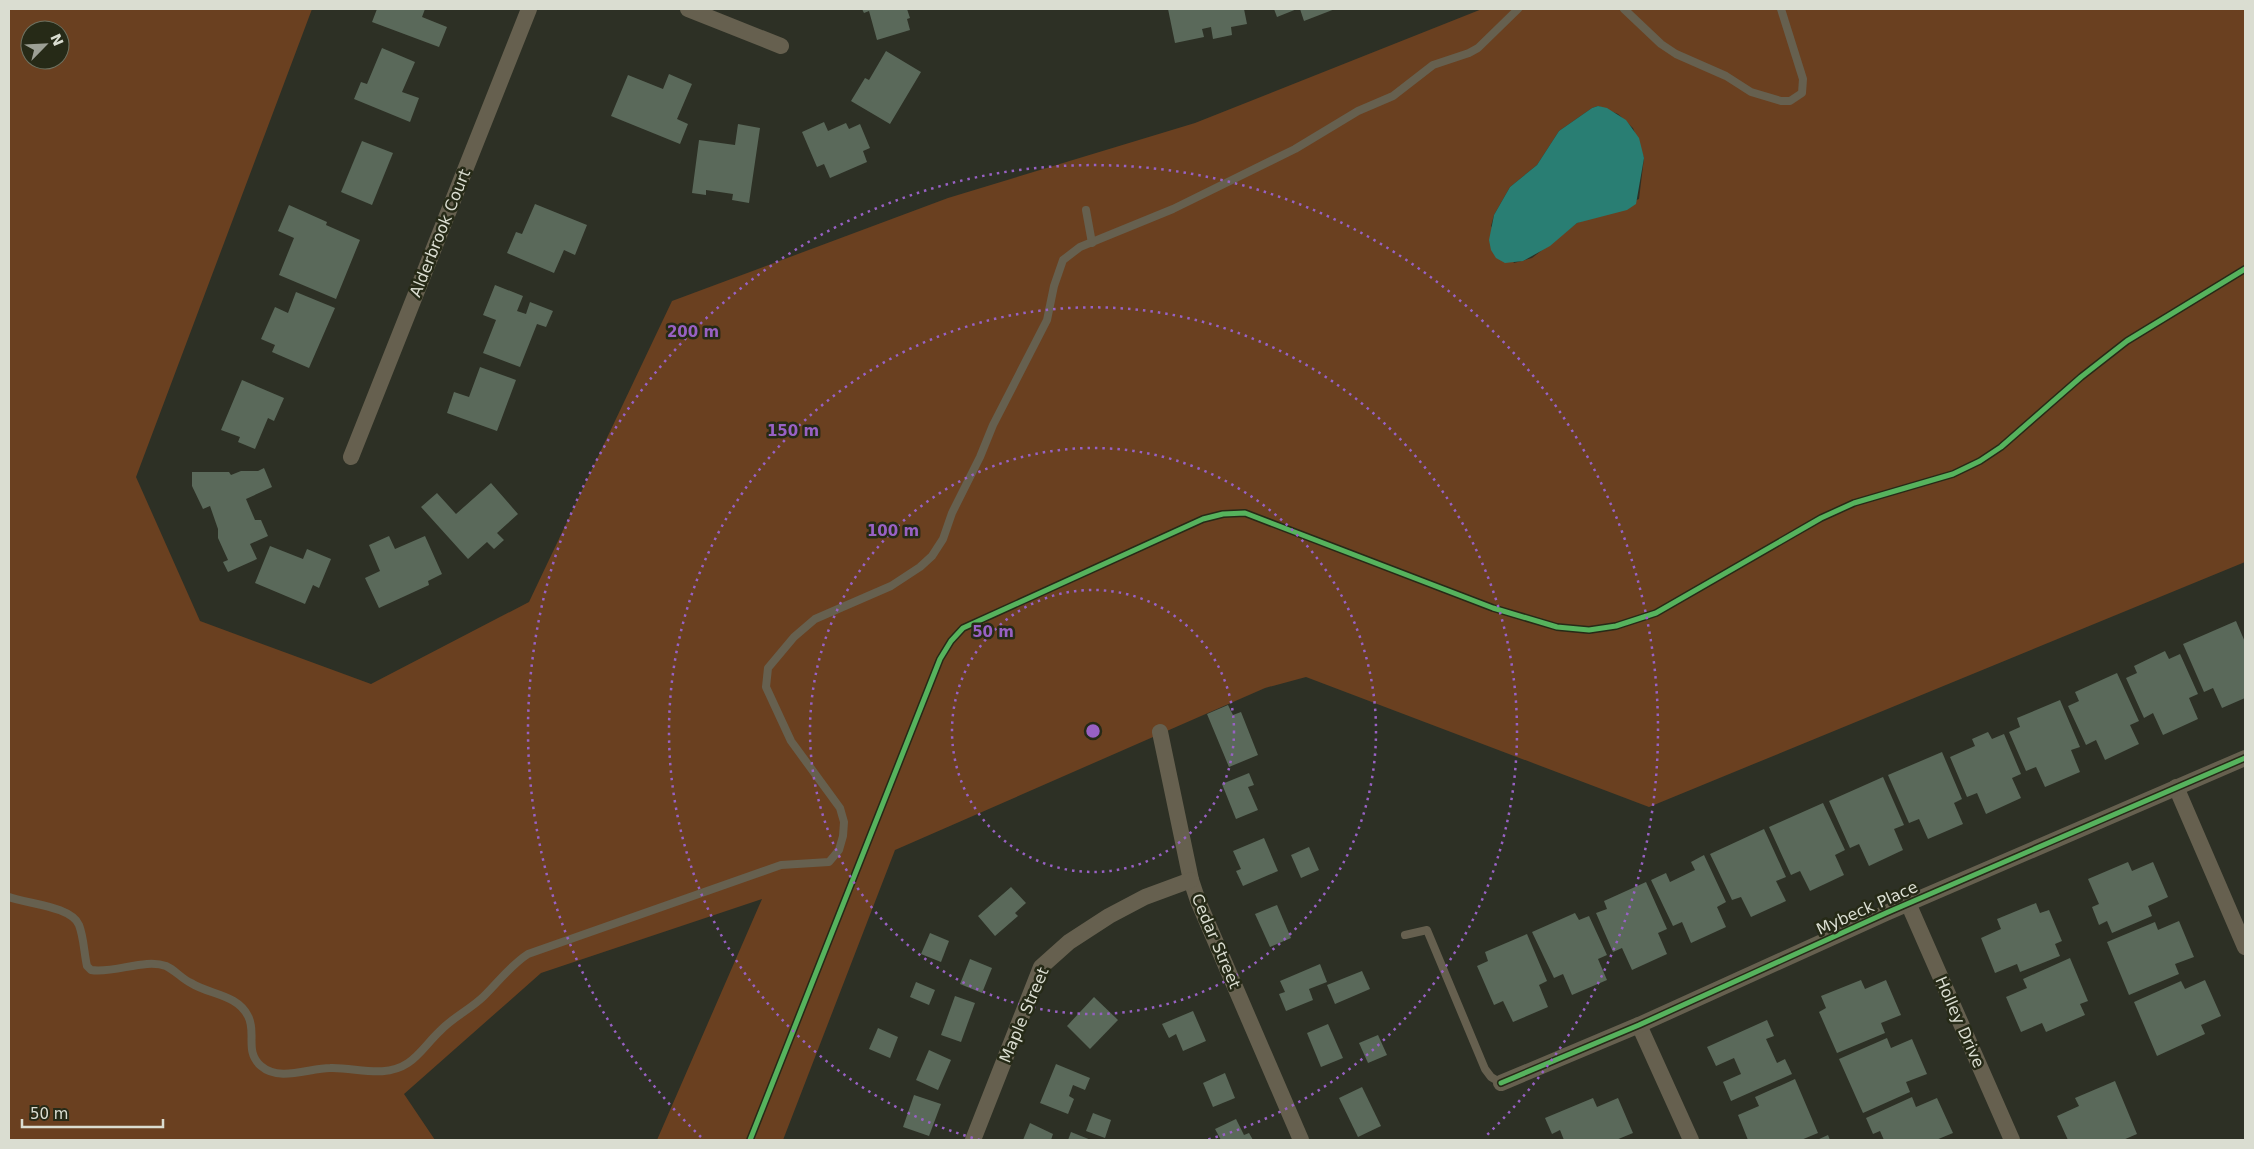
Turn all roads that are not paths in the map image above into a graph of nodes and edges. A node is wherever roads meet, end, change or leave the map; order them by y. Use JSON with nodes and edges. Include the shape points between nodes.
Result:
{"nodes":[{"id":1,"x":529,"y":9,"type":"edge"},
{"id":2,"x":688,"y":9,"type":"edge"},
{"id":3,"x":1518,"y":9,"type":"edge"},
{"id":4,"x":1624,"y":9,"type":"edge"},
{"id":5,"x":1780,"y":9,"type":"edge"},
{"id":6,"x":781,"y":46,"type":"dead end"},
{"id":7,"x":1086,"y":210,"type":"dead end"},
{"id":8,"x":1092,"y":243,"type":"junction"},
{"id":9,"x":351,"y":457,"type":"dead end"},
{"id":10,"x":1160,"y":732,"type":"dead end"},
{"id":11,"x":2245,"y":758,"type":"edge"},
{"id":12,"x":2176,"y":787,"type":"junction"},
{"id":13,"x":1191,"y":880,"type":"junction"},
{"id":14,"x":9,"y":897,"type":"edge"},
{"id":15,"x":1908,"y":903,"type":"junction"},
{"id":16,"x":1405,"y":935,"type":"dead end"},
{"id":17,"x":2245,"y":947,"type":"edge"},
{"id":18,"x":1639,"y":1024,"type":"junction"},
{"id":19,"x":1501,"y":1083,"type":"joint"},
{"id":20,"x":973,"y":1140,"type":"edge"},
{"id":21,"x":1301,"y":1140,"type":"edge"},
{"id":22,"x":1691,"y":1140,"type":"edge"},
{"id":23,"x":2012,"y":1140,"type":"edge"}],
"edges":[{"from":1,"to":9,"type":"street","name":"Alderbrook Court"},
{"from":2,"to":6,"type":"street"},
{"from":3,"to":8,"type":"lane","via":[[1478,48],[1434,65],[1393,96],[1358,111],[1295,149],[1173,209]]},
{"from":4,"to":5,"type":"lane","via":[[1660,44],[1676,54],[1726,76],[1751,92],[1790,101],[1802,93],[1803,79]]},
{"from":7,"to":8,"type":"lane"},
{"from":8,"to":14,"type":"lane","via":[[1063,260],[1047,320],[992,424],[980,457],[932,556],[891,586],[816,620],[794,637],[768,668],[766,687],[791,741],[840,808],[843,836],[839,850],[829,862],[782,865],[528,954],[510,968],[484,997],[443,1027],[409,1063],[383,1072],[334,1068],[289,1073],[268,1071],[251,1052],[252,1030],[248,1017],[235,1001],[190,983],[162,965],[95,971],[87,966],[82,934],[75,918]]},
{"from":10,"to":13,"type":"street","name":"Cedar Street"},
{"from":11,"to":12,"type":"street","name":"Mybeck Place"},
{"from":12,"to":15,"type":"street","name":"Mybeck Place"},
{"from":12,"to":17,"type":"street"},
{"from":13,"to":20,"type":"street","name":"Maple Street","via":[[1145,897],[1109,916],[1068,942],[1041,967]]},
{"from":13,"to":21,"type":"street","name":"Cedar Street"},
{"from":15,"to":18,"type":"street","name":"Mybeck Place"},
{"from":15,"to":23,"type":"street","name":"Holley Drive"},
{"from":16,"to":19,"type":"lane","via":[[1427,930],[1485,1069]]},
{"from":18,"to":19,"type":"street","name":"Mybeck Place"},
{"from":18,"to":22,"type":"street"}]}
